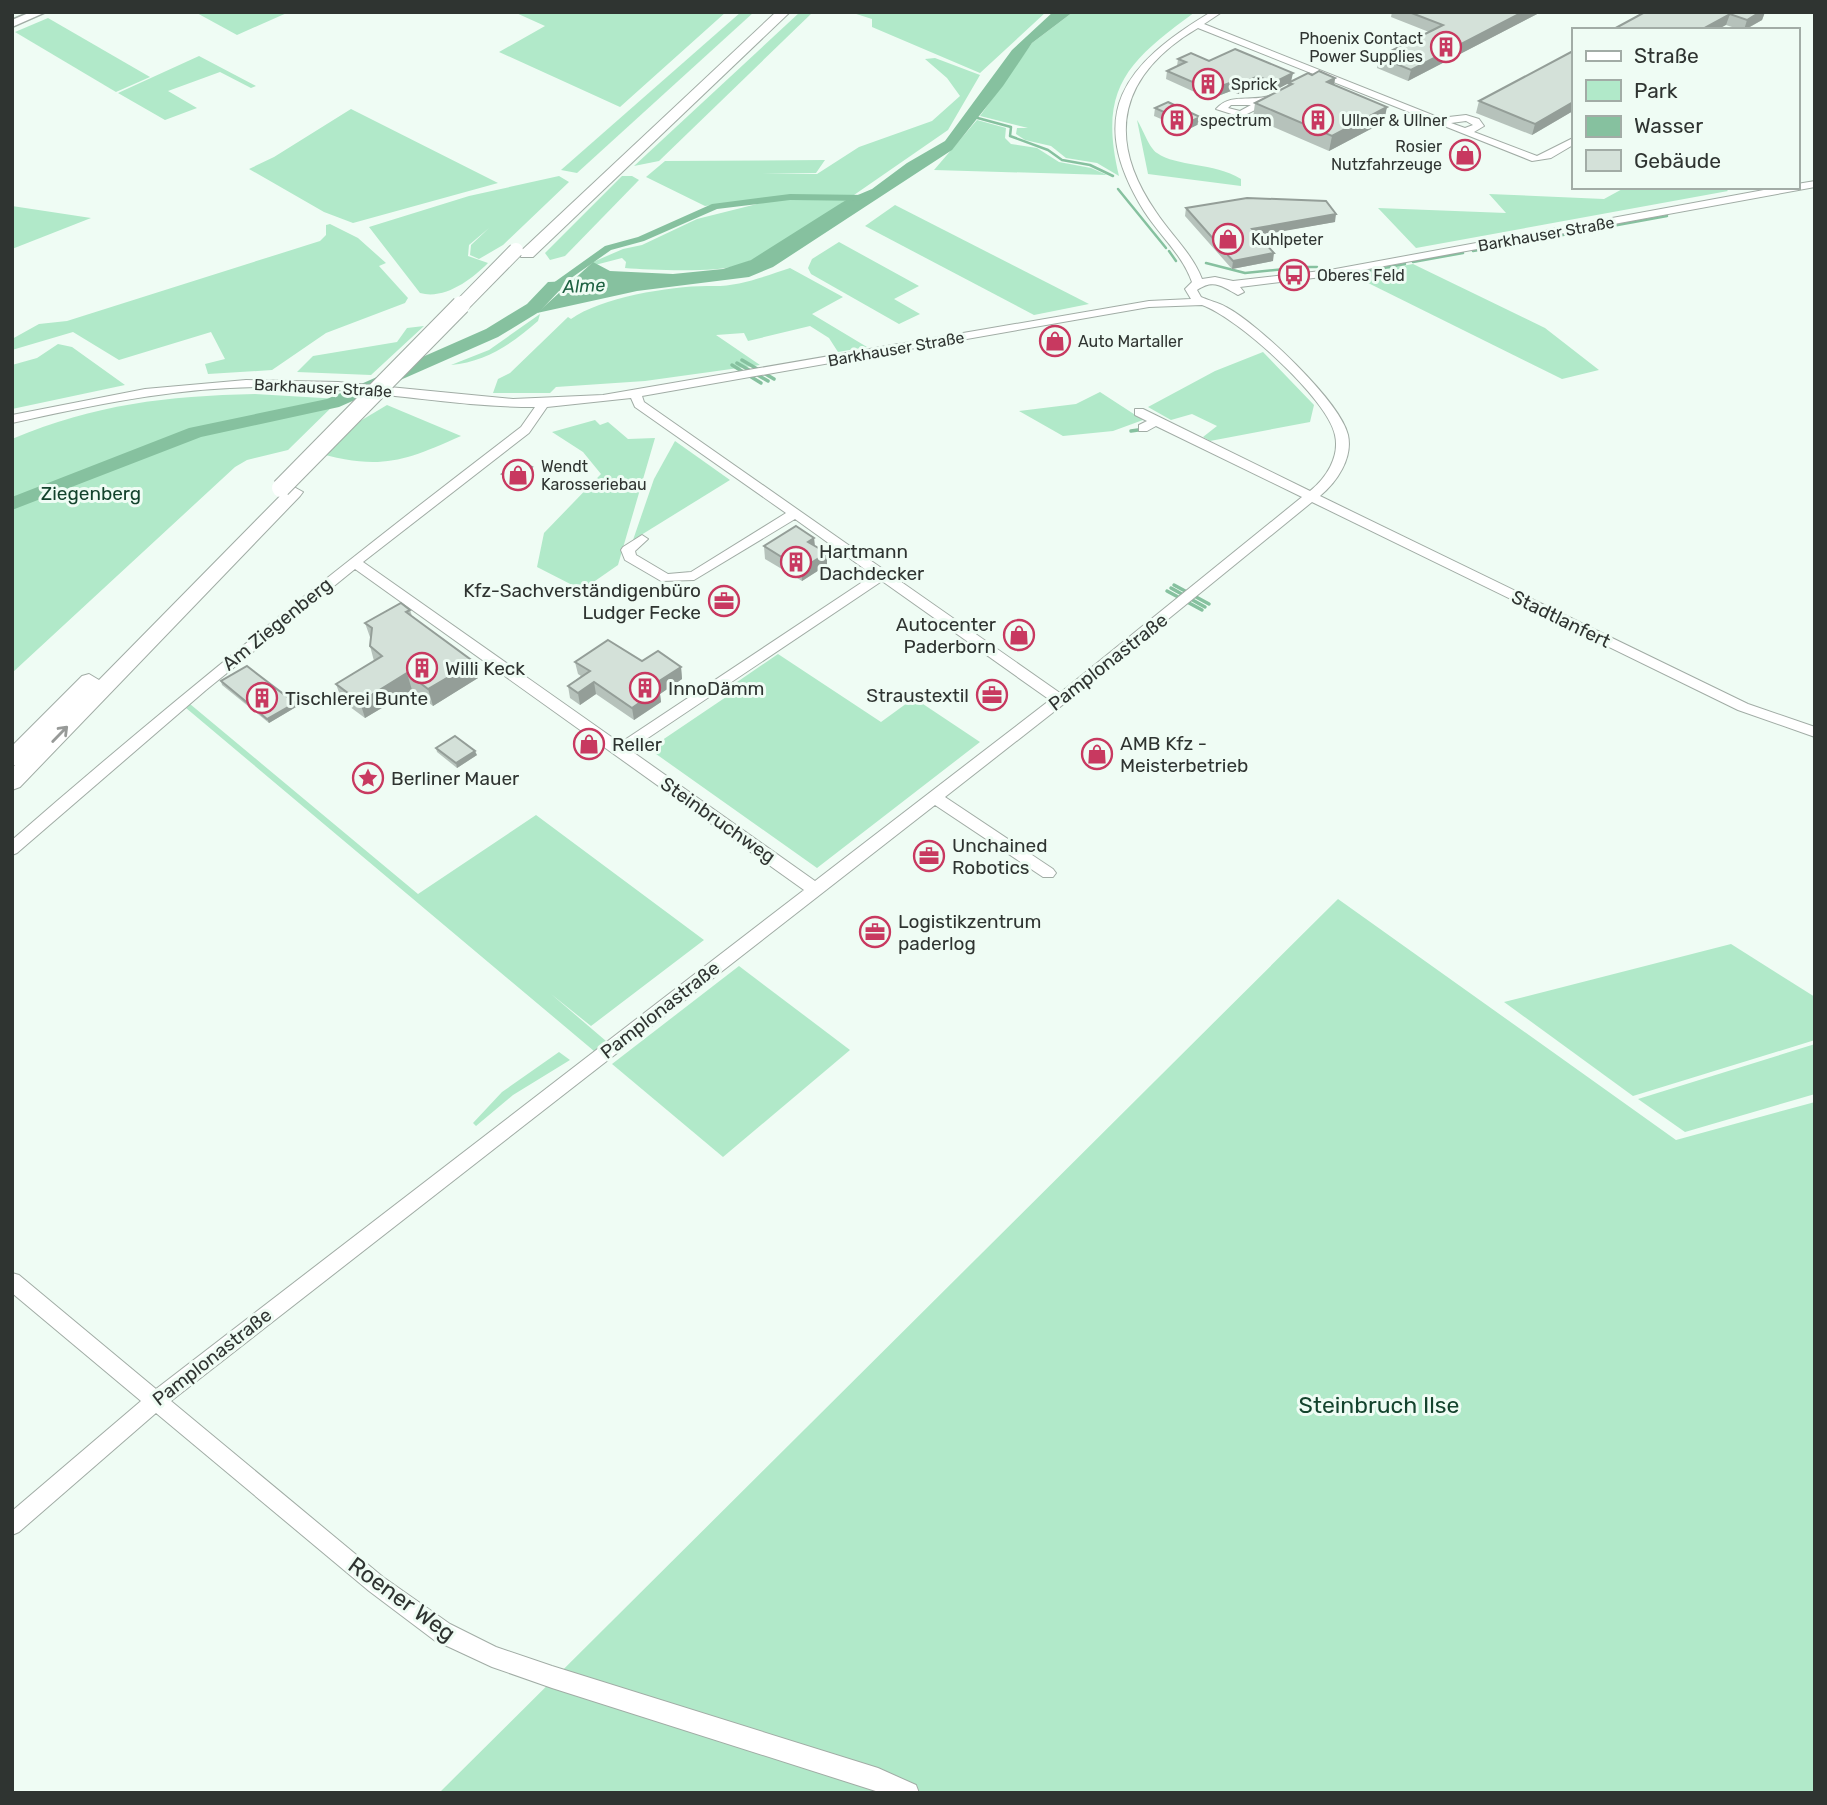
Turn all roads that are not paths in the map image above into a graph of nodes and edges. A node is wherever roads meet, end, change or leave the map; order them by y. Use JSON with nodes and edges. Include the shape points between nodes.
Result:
{"nodes":[{"id":1,"x":41,"y":12,"type":"edge"},
{"id":2,"x":769,"y":12,"type":"edge"},
{"id":3,"x":783,"y":12,"type":"edge"},
{"id":4,"x":1218,"y":12,"type":"edge"},
{"id":5,"x":12,"y":24,"type":"edge"},
{"id":6,"x":1196,"y":24,"type":"junction"},
{"id":7,"x":1321,"y":73,"type":"junction"},
{"id":8,"x":1311,"y":79,"type":"edge"},
{"id":9,"x":1280,"y":94,"type":"edge"},
{"id":10,"x":1263,"y":102,"type":"edge"},
{"id":11,"x":1439,"y":121,"type":"junction"},
{"id":12,"x":1465,"y":132,"type":"junction"},
{"id":13,"x":1572,"y":142,"type":"edge"},
{"id":14,"x":601,"y":174,"type":"junction"},
{"id":15,"x":1787,"y":189,"type":"edge"},
{"id":16,"x":1174,"y":242,"type":"junction"},
{"id":17,"x":521,"y":252,"type":"junction"},
{"id":18,"x":1219,"y":281,"type":"junction"},
{"id":19,"x":1194,"y":286,"type":"junction"},
{"id":20,"x":1235,"y":293,"type":"junction"},
{"id":21,"x":1157,"y":302,"type":"junction"},
{"id":22,"x":1206,"y":303,"type":"junction"},
{"id":23,"x":1243,"y":324,"type":"junction"},
{"id":24,"x":636,"y":396,"type":"junction"},
{"id":25,"x":543,"y":404,"type":"junction"},
{"id":26,"x":1139,"y":412,"type":"dead end"},
{"id":27,"x":12,"y":418,"type":"edge"},
{"id":28,"x":1156,"y":421,"type":"junction"},
{"id":29,"x":1143,"y":428,"type":"dead end"},
{"id":30,"x":288,"y":490,"type":"junction"},
{"id":31,"x":1311,"y":499,"type":"junction"},
{"id":32,"x":796,"y":513,"type":"junction"},
{"id":33,"x":642,"y":539,"type":"dead end"},
{"id":34,"x":354,"y":562,"type":"junction"},
{"id":35,"x":880,"y":576,"type":"junction"},
{"id":36,"x":1060,"y":700,"type":"junction"},
{"id":37,"x":1815,"y":732,"type":"edge"},
{"id":38,"x":620,"y":750,"type":"junction"},
{"id":39,"x":12,"y":759,"type":"edge"},
{"id":40,"x":12,"y":782,"type":"edge"},
{"id":41,"x":935,"y":797,"type":"junction"},
{"id":42,"x":12,"y":849,"type":"edge"},
{"id":43,"x":1048,"y":873,"type":"dead end"},
{"id":44,"x":816,"y":890,"type":"junction"},
{"id":45,"x":12,"y":1281,"type":"edge"},
{"id":46,"x":154,"y":1402,"type":"junction"},
{"id":47,"x":12,"y":1525,"type":"edge"},
{"id":48,"x":908,"y":1793,"type":"edge"}],
"edges":[{"from":1,"to":5,"type":"main road"},
{"from":2,"to":14,"type":"highway"},
{"from":3,"to":14,"type":"highway","via":[[618,165]]},
{"from":4,"to":6,"type":"street"},
{"from":6,"to":7,"type":"street"},
{"from":6,"to":16,"type":"street","via":[[1156,52],[1136,74],[1124,96],[1119,130],[1124,161],[1149,210]]},
{"from":7,"to":8,"type":"street"},
{"from":7,"to":11,"type":"street"},
{"from":9,"to":10,"type":"street"},
{"from":11,"to":12,"type":"street"},
{"from":11,"to":12,"type":"street","via":[[1466,118],[1478,123],[1478,128]]},
{"from":12,"to":13,"type":"street","via":[[1536,159]]},
{"from":14,"to":17,"type":"highway"},
{"from":14,"to":17,"type":"highway","via":[[583,183]]},
{"from":15,"to":20,"type":"street","name":"Barkhauser Straße","via":[[1276,281]]},
{"from":16,"to":18,"type":"street","via":[[1205,275]]},
{"from":16,"to":19,"type":"street"},
{"from":17,"to":30,"type":"highway"},
{"from":18,"to":19,"type":"street","name":"Barkhauser Straße"},
{"from":18,"to":20,"type":"street"},
{"from":19,"to":21,"type":"street","name":"Barkhauser Straße"},
{"from":19,"to":22,"type":"street","via":[[1194,297]]},
{"from":20,"to":22,"type":"street","name":"Barkhauser Straße"},
{"from":20,"to":23,"type":"street","via":[[1233,307]]},
{"from":21,"to":22,"type":"street","name":"Barkhauser Straße"},
{"from":21,"to":24,"type":"street","name":"Barkhauser Straße"},
{"from":22,"to":23,"type":"street"},
{"from":23,"to":31,"type":"street","name":"Pamplonastraße","via":[[1326,404],[1341,433],[1341,459],[1328,484]]},
{"from":24,"to":25,"type":"street","name":"Barkhauser Straße"},
{"from":24,"to":32,"type":"street","via":[[639,404]]},
{"from":25,"to":27,"type":"street","name":"Barkhauser Straße","via":[[279,383],[141,393]]},
{"from":25,"to":34,"type":"street","name":"Am Ziegenberg","via":[[526,430]]},
{"from":26,"to":28,"type":"street"},
{"from":28,"to":29,"type":"street"},
{"from":28,"to":31,"type":"street"},
{"from":30,"to":39,"type":"highway"},
{"from":40,"to":30,"type":"highway","one_way":true},
{"from":31,"to":36,"type":"street","name":"Pamplonastraße"},
{"from":31,"to":37,"type":"street","name":"Stadtlanfert","via":[[1743,707]]},
{"from":32,"to":33,"type":"street","via":[[694,576],[666,578],[630,557],[628,550]]},
{"from":32,"to":35,"type":"street"},
{"from":34,"to":38,"type":"street","name":"Steinbruchweg"},
{"from":34,"to":42,"type":"street","name":"Am Ziegenberg","via":[[155,723]]},
{"from":35,"to":36,"type":"street"},
{"from":35,"to":38,"type":"street"},
{"from":36,"to":41,"type":"street","name":"Pamplonastraße"},
{"from":38,"to":44,"type":"street","name":"Steinbruchweg"},
{"from":41,"to":43,"type":"street"},
{"from":41,"to":44,"type":"street","name":"Pamplonastraße"},
{"from":44,"to":46,"type":"street","name":"Pamplonastraße"},
{"from":45,"to":46,"type":"street","name":"Roener Weg"},
{"from":46,"to":47,"type":"street","name":"Pamplonastraße"},
{"from":46,"to":48,"type":"street","name":"Roener Weg","via":[[376,1584],[442,1632],[552,1677],[878,1779]]}]}
